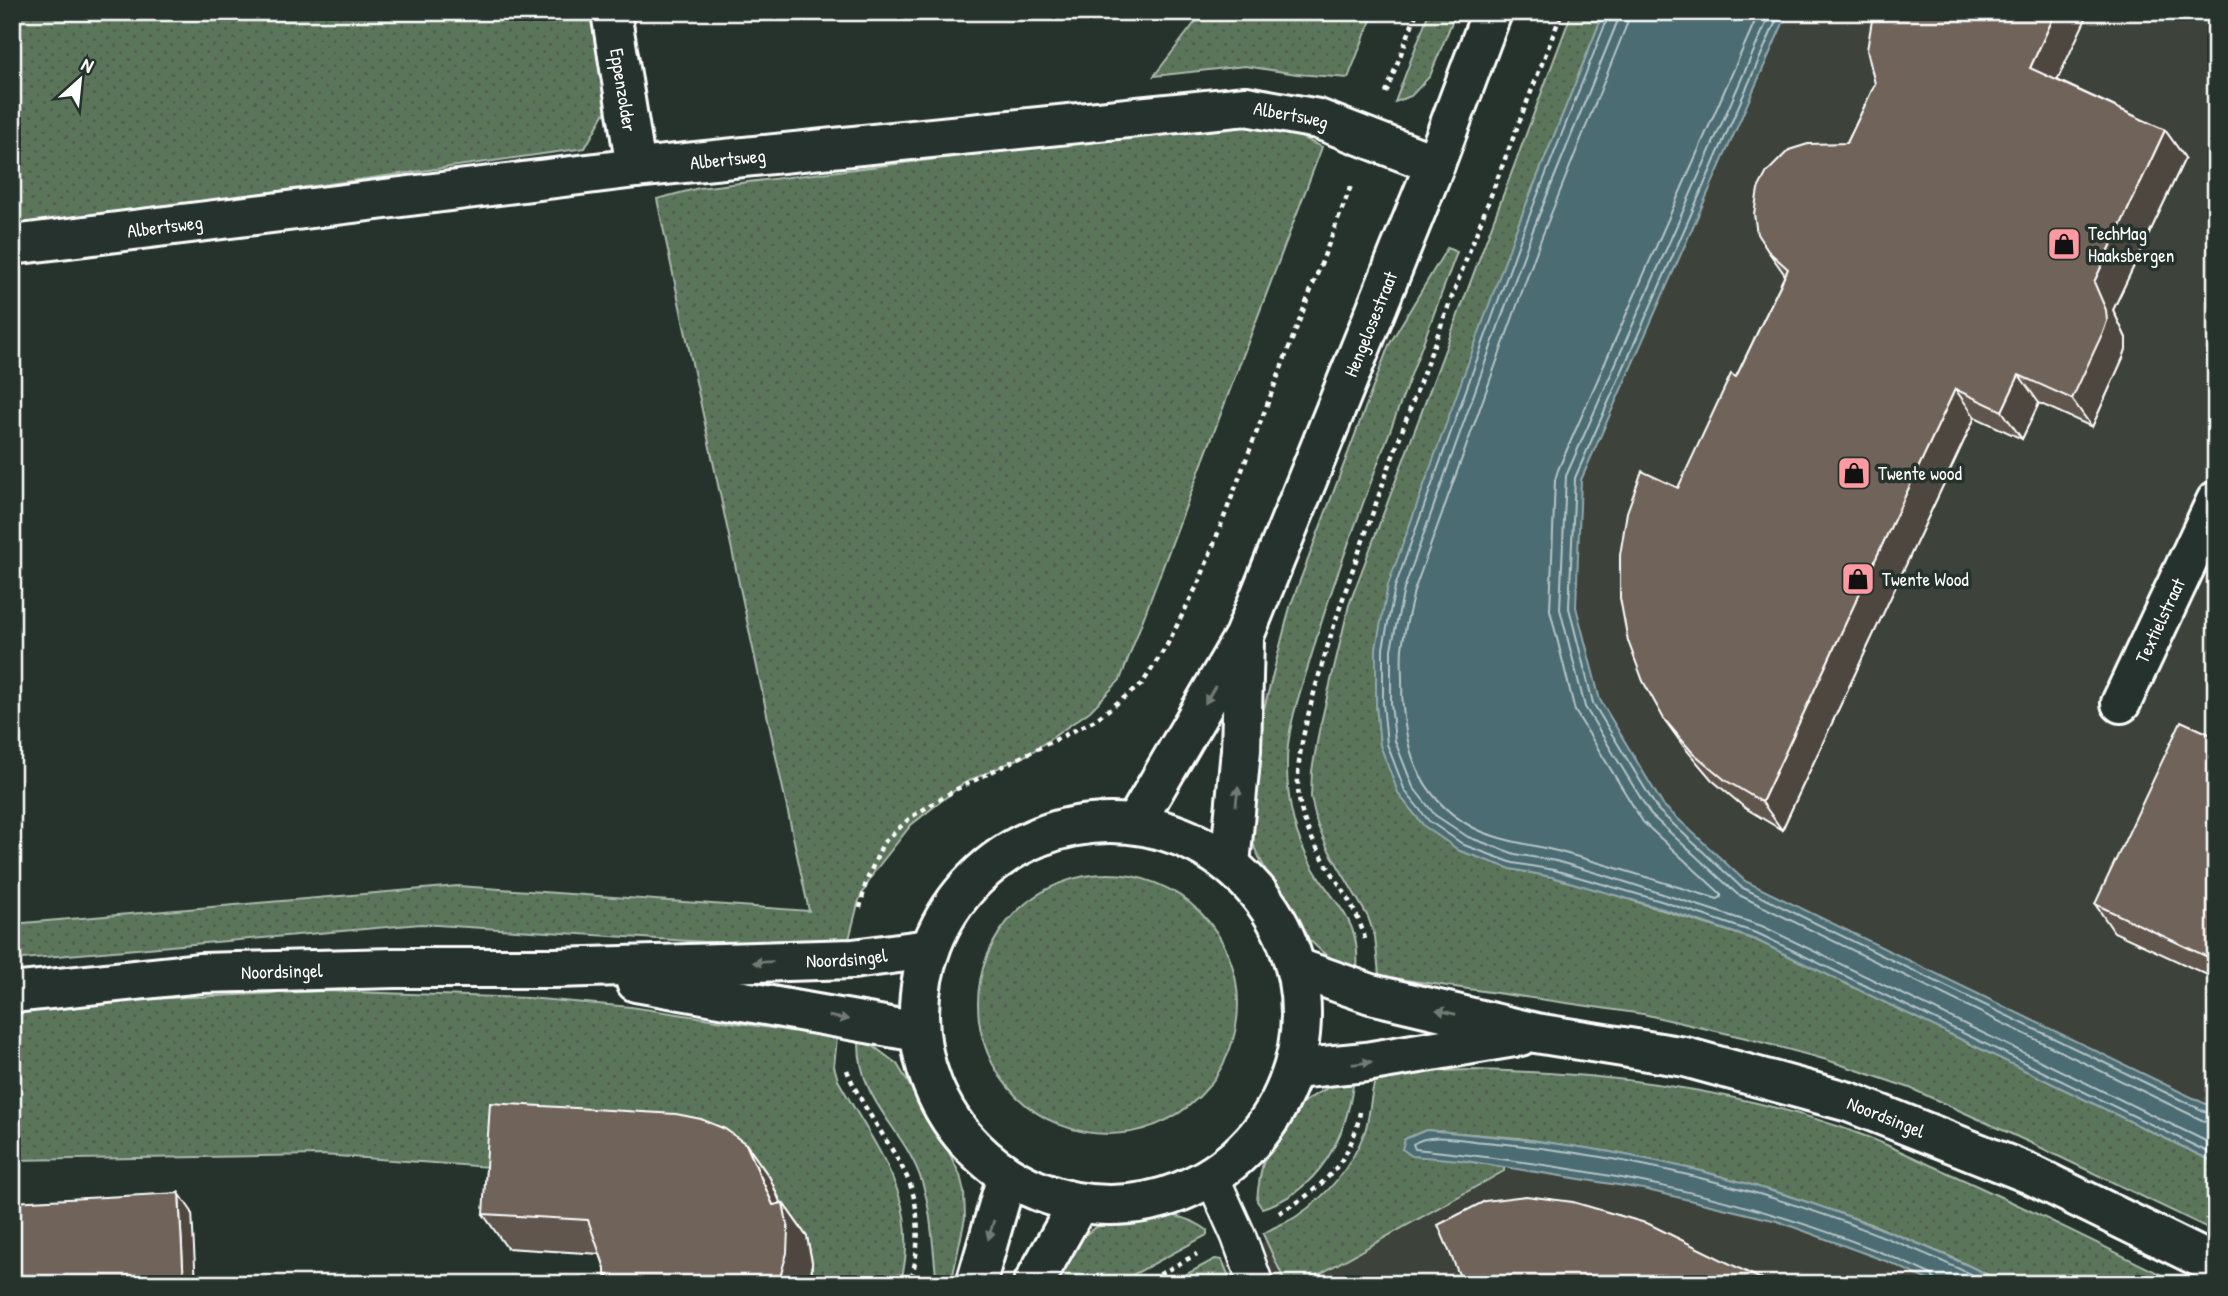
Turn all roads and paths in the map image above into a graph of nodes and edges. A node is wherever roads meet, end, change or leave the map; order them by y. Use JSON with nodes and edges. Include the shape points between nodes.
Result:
{"nodes":[{"id":1,"x":611,"y":12,"type":"edge"},
{"id":2,"x":1417,"y":12,"type":"edge"},
{"id":3,"x":1492,"y":12,"type":"edge"},
{"id":4,"x":1562,"y":12,"type":"edge"},
{"id":5,"x":1369,"y":138,"type":"junction"},
{"id":6,"x":1435,"y":164,"type":"junction"},
{"id":7,"x":636,"y":168,"type":"junction"},
{"id":8,"x":12,"y":245,"type":"edge"},
{"id":9,"x":2216,"y":501,"type":"edge"},
{"id":10,"x":1244,"y":636,"type":"junction"},
{"id":11,"x":2121,"y":704,"type":"dead end"},
{"id":12,"x":1135,"y":823,"type":"junction"},
{"id":13,"x":1230,"y":864,"type":"junction"},
{"id":14,"x":929,"y":949,"type":"junction"},
{"id":15,"x":853,"y":959,"type":"junction"},
{"id":16,"x":555,"y":968,"type":"junction"},
{"id":17,"x":1297,"y":968,"type":"junction"},
{"id":18,"x":12,"y":993,"type":"edge"},
{"id":19,"x":1371,"y":994,"type":"junction"},
{"id":20,"x":849,"y":1019,"type":"junction"},
{"id":21,"x":918,"y":1032,"type":"junction"},
{"id":22,"x":1536,"y":1033,"type":"junction"},
{"id":23,"x":1366,"y":1062,"type":"junction"},
{"id":24,"x":1294,"y":1069,"type":"junction"},
{"id":25,"x":1007,"y":1176,"type":"junction"},
{"id":26,"x":1212,"y":1177,"type":"junction"},
{"id":27,"x":1078,"y":1204,"type":"junction"},
{"id":28,"x":1238,"y":1235,"type":"junction"},
{"id":29,"x":2216,"y":1265,"type":"edge"},
{"id":30,"x":910,"y":1284,"type":"edge"},
{"id":31,"x":976,"y":1284,"type":"edge"},
{"id":32,"x":1033,"y":1284,"type":"edge"},
{"id":33,"x":1142,"y":1284,"type":"edge"},
{"id":34,"x":1256,"y":1284,"type":"edge"}],
"edges":[{"from":1,"to":7,"type":"main road","name":"Eppenzolder"},
{"from":2,"to":5,"type":"path"},
{"from":3,"to":6,"type":"main road","name":"Hengelosestraat"},
{"from":4,"to":19,"type":"path","via":[[1405,419],[1332,628],[1306,723],[1299,765],[1301,812],[1317,850],[1361,923]]},
{"from":5,"to":6,"type":"main road","name":"Albertsweg"},
{"from":5,"to":7,"type":"main road","name":"Albertsweg","via":[[1318,118],[1246,106]]},
{"from":5,"to":15,"type":"path","via":[[1200,580],[1167,645],[1142,684],[1095,720],[955,790],[911,817],[883,843],[866,881]]},
{"from":6,"to":10,"type":"main road","name":"Hengelosestraat"},
{"from":7,"to":8,"type":"main road","name":"Albertsweg"},
{"from":9,"to":11,"type":"main road","name":"Textielstraat"},
{"from":10,"to":12,"type":"main road","name":"Hengelosestraat","one_way":true},
{"from":13,"to":10,"type":"main road","name":"Hengelosestraat","one_way":true,"via":[[1241,750]]},
{"from":12,"to":13,"type":"main road","via":[[1177,834]]},
{"from":12,"to":14,"type":"main road","via":[[1074,825],[1010,850],[961,892]]},
{"from":13,"to":17,"type":"main road","via":[[1275,914]]},
{"from":14,"to":15,"type":"main road","name":"Noordsingel"},
{"from":14,"to":21,"type":"main road","via":[[918,999]]},
{"from":15,"to":16,"type":"main road","name":"Noordsingel","one_way":true},
{"from":16,"to":18,"type":"main road","name":"Noordsingel","via":[[201,973]]},
{"from":16,"to":20,"type":"main road","name":"Noordsingel","one_way":true},
{"from":17,"to":19,"type":"main road","name":"Noordsingel"},
{"from":17,"to":24,"type":"main road","via":[[1303,1017]]},
{"from":22,"to":19,"type":"main road","name":"Noordsingel","one_way":true},
{"from":20,"to":21,"type":"main road","name":"Noordsingel"},
{"from":20,"to":30,"type":"path","via":[[846,1068],[856,1094],[911,1186],[918,1239]]},
{"from":21,"to":25,"type":"main road","via":[[940,1103],[967,1143]]},
{"from":22,"to":23,"type":"main road","name":"Noordsingel"},
{"from":22,"to":29,"type":"main road","name":"Noordsingel","via":[[1685,1056],[1849,1102],[2028,1173]]},
{"from":24,"to":23,"type":"main road","name":"Noordsingel","one_way":true},
{"from":23,"to":28,"type":"path","via":[[1356,1130],[1332,1175],[1298,1202]]},
{"from":24,"to":26,"type":"main road","via":[[1266,1126]]},
{"from":25,"to":27,"type":"main road"},
{"from":25,"to":31,"type":"main road","one_way":true},
{"from":26,"to":27,"type":"main road","via":[[1147,1202]]},
{"from":26,"to":28,"type":"lane"},
{"from":27,"to":32,"type":"main road"},
{"from":28,"to":33,"type":"path"},
{"from":28,"to":34,"type":"lane"}]}
